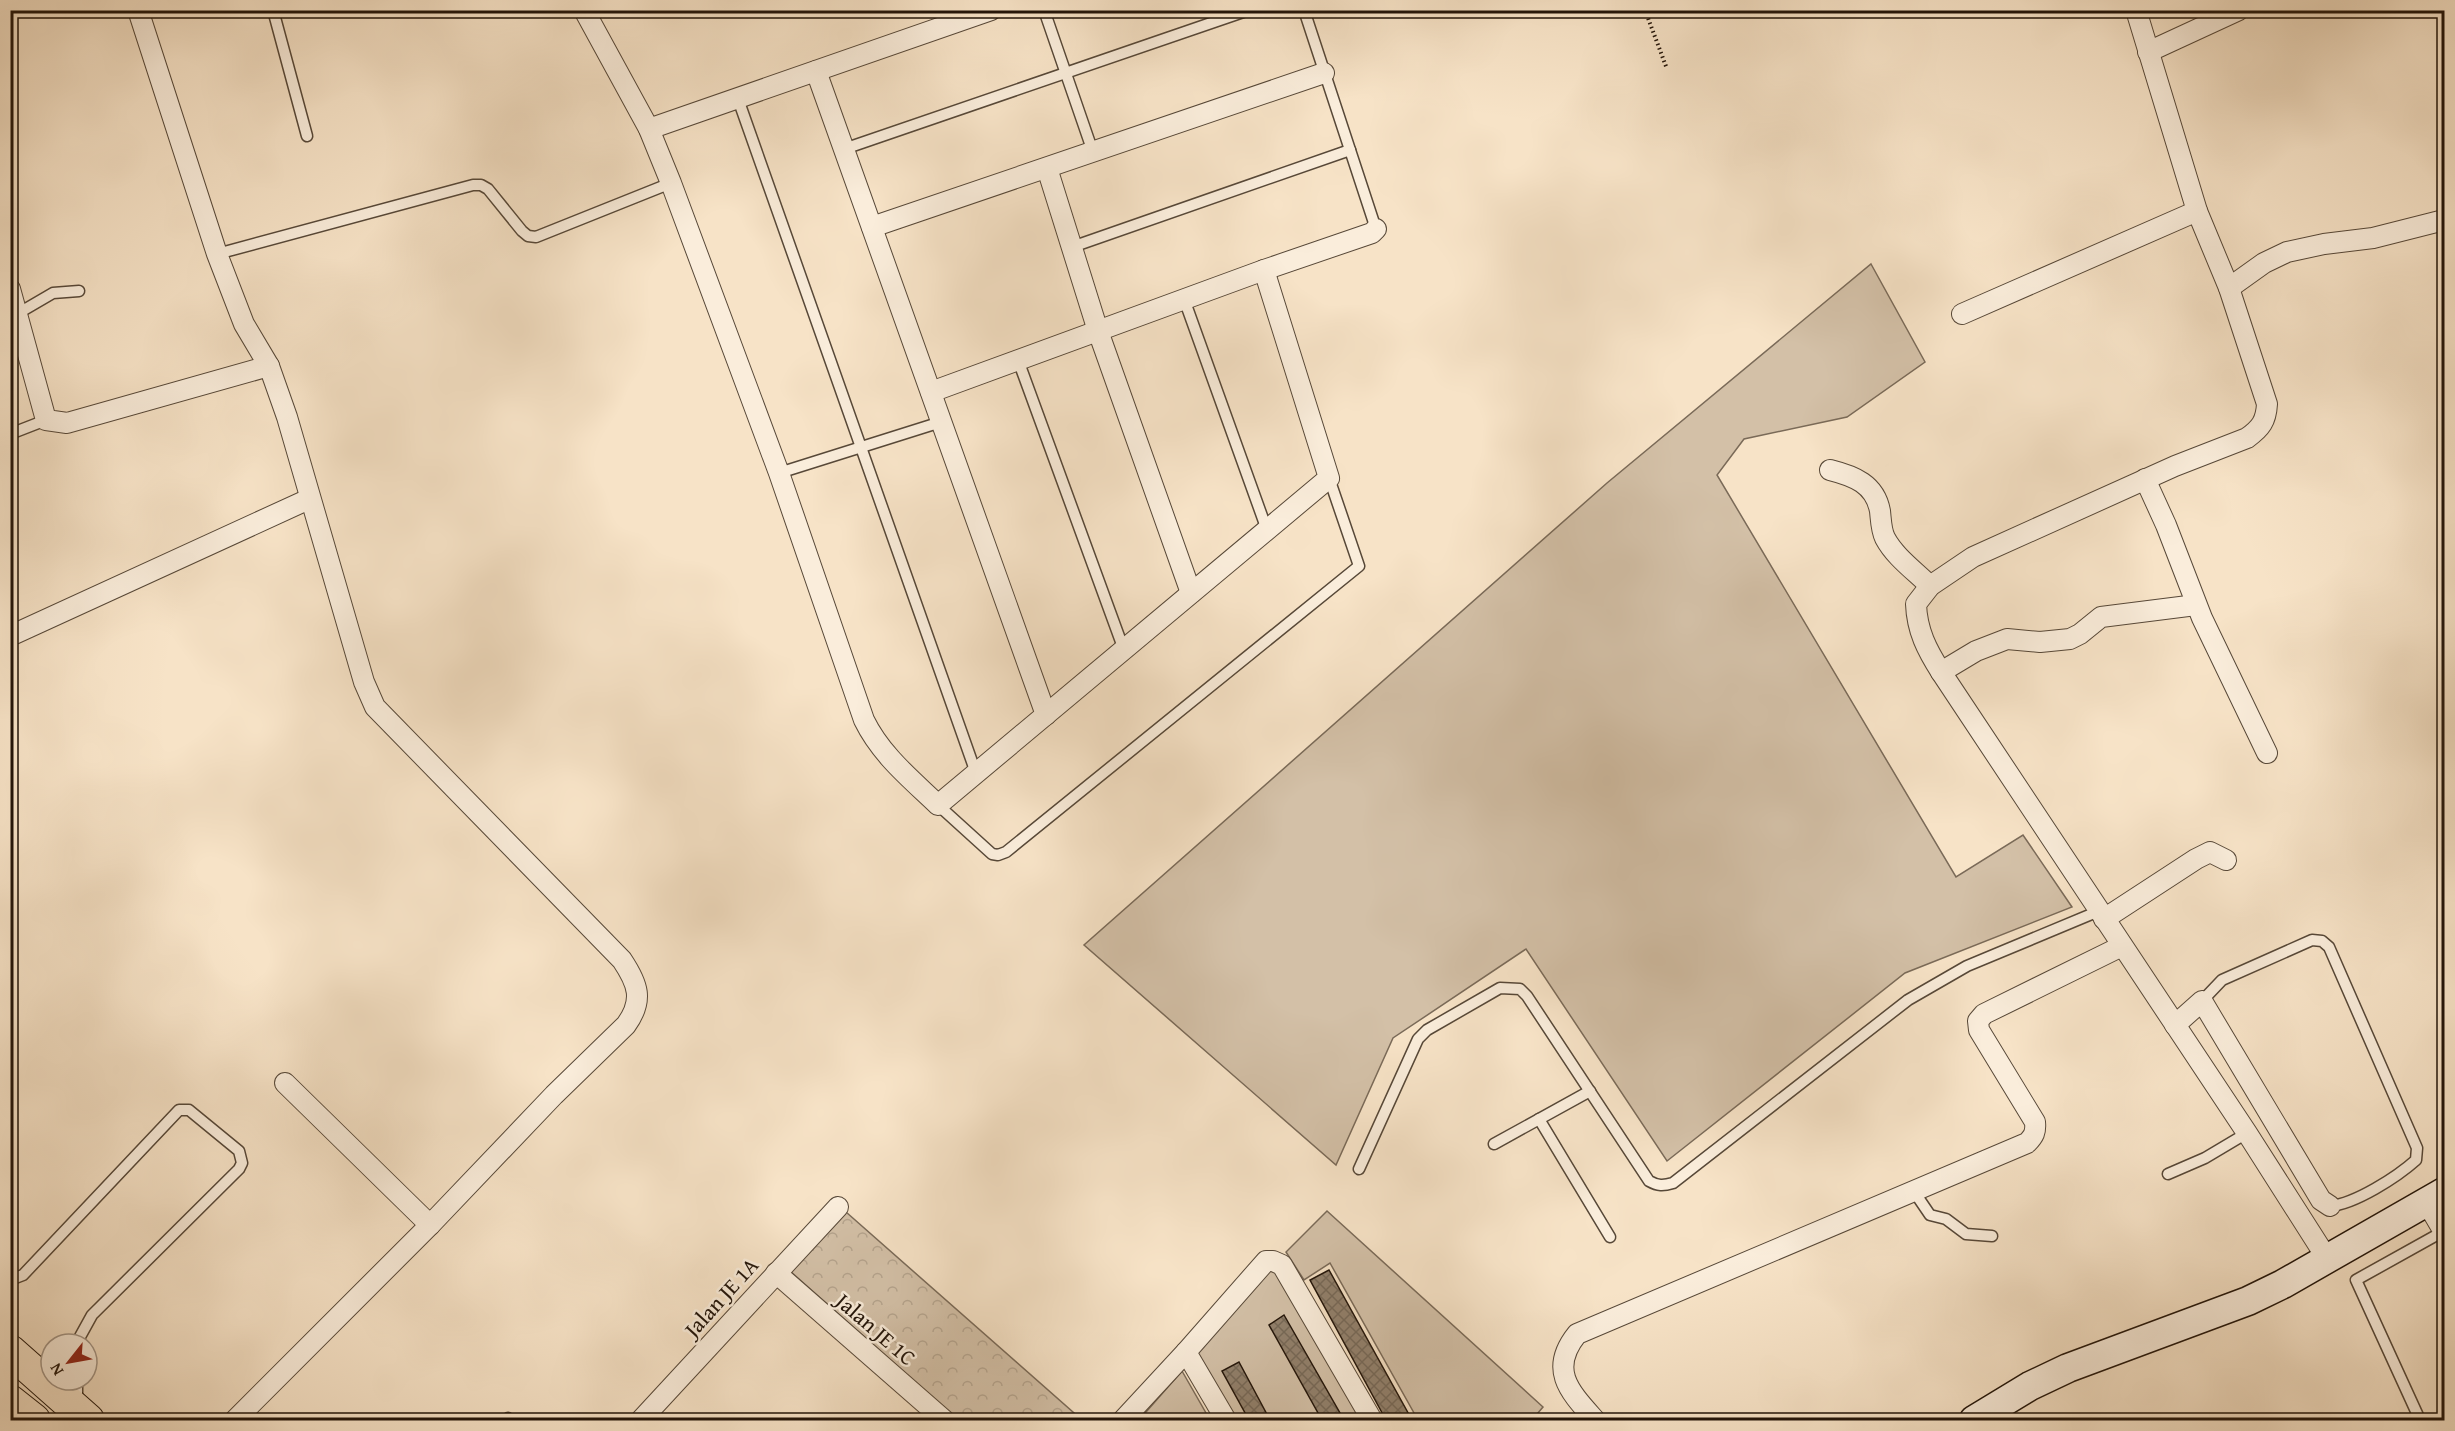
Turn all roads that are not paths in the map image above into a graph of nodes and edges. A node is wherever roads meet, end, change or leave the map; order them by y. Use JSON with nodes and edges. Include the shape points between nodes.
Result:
{"nodes":[{"id":1,"x":138,"y":10,"type":"edge"},
{"id":2,"x":273,"y":10,"type":"edge"},
{"id":3,"x":584,"y":10,"type":"edge"},
{"id":4,"x":991,"y":10,"type":"edge"},
{"id":5,"x":1044,"y":10,"type":"edge"},
{"id":6,"x":1249,"y":10,"type":"edge"},
{"id":7,"x":1304,"y":10,"type":"edge"},
{"id":8,"x":2136,"y":10,"type":"edge"},
{"id":9,"x":2239,"y":10,"type":"edge"},
{"id":10,"x":2148,"y":52,"type":"junction"},
{"id":11,"x":816,"y":71,"type":"junction"},
{"id":12,"x":1324,"y":73,"type":"junction"},
{"id":13,"x":1066,"y":74,"type":"junction"},
{"id":14,"x":738,"y":99,"type":"junction"},
{"id":15,"x":649,"y":129,"type":"junction"},
{"id":16,"x":307,"y":136,"type":"dead end"},
{"id":17,"x":844,"y":149,"type":"junction"},
{"id":18,"x":1350,"y":150,"type":"junction"},
{"id":19,"x":1093,"y":152,"type":"junction"},
{"id":20,"x":1047,"y":168,"type":"junction"},
{"id":21,"x":671,"y":183,"type":"junction"},
{"id":22,"x":2197,"y":211,"type":"junction"},
{"id":23,"x":2445,"y":220,"type":"edge"},
{"id":24,"x":872,"y":227,"type":"junction"},
{"id":25,"x":1376,"y":229,"type":"joint"},
{"id":26,"x":1072,"y":247,"type":"junction"},
{"id":27,"x":217,"y":254,"type":"junction"},
{"id":28,"x":1264,"y":270,"type":"junction"},
{"id":29,"x":2229,"y":288,"type":"junction"},
{"id":30,"x":10,"y":289,"type":"edge"},
{"id":31,"x":79,"y":291,"type":"dead end"},
{"id":32,"x":1184,"y":299,"type":"junction"},
{"id":33,"x":17,"y":314,"type":"junction"},
{"id":34,"x":1962,"y":314,"type":"dead end"},
{"id":35,"x":1098,"y":330,"type":"junction"},
{"id":36,"x":1018,"y":360,"type":"junction"},
{"id":37,"x":269,"y":366,"type":"junction"},
{"id":38,"x":931,"y":392,"type":"junction"},
{"id":39,"x":46,"y":420,"type":"junction"},
{"id":40,"x":941,"y":422,"type":"junction"},
{"id":41,"x":10,"y":435,"type":"edge"},
{"id":42,"x":861,"y":447,"type":"junction"},
{"id":43,"x":1830,"y":470,"type":"dead end"},
{"id":44,"x":779,"y":473,"type":"junction"},
{"id":45,"x":1329,"y":478,"type":"junction"},
{"id":46,"x":2145,"y":479,"type":"junction"},
{"id":47,"x":309,"y":499,"type":"junction"},
{"id":48,"x":1267,"y":530,"type":"junction"},
{"id":49,"x":1930,"y":586,"type":"junction"},
{"id":50,"x":1191,"y":593,"type":"junction"},
{"id":51,"x":2196,"y":605,"type":"junction"},
{"id":52,"x":10,"y":636,"type":"edge"},
{"id":53,"x":1124,"y":650,"type":"junction"},
{"id":54,"x":1941,"y":672,"type":"junction"},
{"id":55,"x":1046,"y":715,"type":"junction"},
{"id":56,"x":2267,"y":753,"type":"dead end"},
{"id":57,"x":976,"y":773,"type":"junction"},
{"id":58,"x":938,"y":805,"type":"junction"},
{"id":59,"x":2226,"y":860,"type":"dead end"},
{"id":60,"x":2102,"y":915,"type":"junction"},
{"id":61,"x":2122,"y":946,"type":"junction"},
{"id":62,"x":2202,"y":1001,"type":"junction"},
{"id":63,"x":2175,"y":1025,"type":"junction"},
{"id":64,"x":285,"y":1083,"type":"dead end"},
{"id":65,"x":1590,"y":1091,"type":"junction"},
{"id":66,"x":1539,"y":1119,"type":"junction"},
{"id":67,"x":2247,"y":1133,"type":"junction"},
{"id":68,"x":1494,"y":1144,"type":"dead end"},
{"id":69,"x":1359,"y":1169,"type":"dead end"},
{"id":70,"x":2168,"y":1174,"type":"dead end"},
{"id":71,"x":1913,"y":1190,"type":"junction"},
{"id":72,"x":2436,"y":1197,"type":"edge"},
{"id":73,"x":2331,"y":1206,"type":"joint"},
{"id":74,"x":838,"y":1207,"type":"dead end"},
{"id":75,"x":430,"y":1226,"type":"junction"},
{"id":76,"x":2444,"y":1232,"type":"edge"},
{"id":77,"x":1992,"y":1236,"type":"dead end"},
{"id":78,"x":1610,"y":1237,"type":"dead end"},
{"id":79,"x":2328,"y":1260,"type":"junction"},
{"id":80,"x":776,"y":1273,"type":"junction"},
{"id":81,"x":10,"y":1280,"type":"edge"},
{"id":82,"x":83,"y":1332,"type":"edge"},
{"id":83,"x":10,"y":1351,"type":"edge"},
{"id":84,"x":1186,"y":1352,"type":"junction"},
{"id":85,"x":81,"y":1404,"type":"edge"},
{"id":86,"x":650,"y":1417,"type":"edge"},
{"id":87,"x":236,"y":1420,"type":"edge"},
{"id":88,"x":944,"y":1420,"type":"edge"},
{"id":89,"x":1123,"y":1420,"type":"edge"},
{"id":90,"x":1226,"y":1420,"type":"edge"},
{"id":91,"x":1372,"y":1420,"type":"edge"},
{"id":92,"x":1595,"y":1420,"type":"edge"},
{"id":93,"x":1974,"y":1420,"type":"edge"},
{"id":94,"x":2420,"y":1420,"type":"edge"}],
"edges":[{"from":1,"to":27,"type":"street"},
{"from":2,"to":16,"type":"lane"},
{"from":3,"to":15,"type":"street"},
{"from":4,"to":11,"type":"street"},
{"from":5,"to":13,"type":"lane"},
{"from":6,"to":13,"type":"lane"},
{"from":7,"to":12,"type":"lane"},
{"from":8,"to":10,"type":"street"},
{"from":9,"to":10,"type":"street"},
{"from":10,"to":22,"type":"street"},
{"from":11,"to":14,"type":"street"},
{"from":11,"to":17,"type":"street"},
{"from":12,"to":18,"type":"lane"},
{"from":12,"to":19,"type":"street"},
{"from":13,"to":17,"type":"lane"},
{"from":13,"to":19,"type":"lane"},
{"from":14,"to":15,"type":"street"},
{"from":14,"to":42,"type":"lane"},
{"from":15,"to":21,"type":"street"},
{"from":17,"to":24,"type":"street"},
{"from":18,"to":25,"type":"lane"},
{"from":18,"to":26,"type":"lane"},
{"from":19,"to":20,"type":"street"},
{"from":20,"to":24,"type":"street"},
{"from":20,"to":26,"type":"street"},
{"from":21,"to":27,"type":"lane","via":[[536,237],[522,231],[488,189],[473,185]]},
{"from":21,"to":44,"type":"street"},
{"from":22,"to":29,"type":"street"},
{"from":22,"to":34,"type":"street"},
{"from":23,"to":29,"type":"street","via":[[2373,238],[2287,252]]},
{"from":24,"to":38,"type":"street"},
{"from":25,"to":28,"type":"street"},
{"from":26,"to":35,"type":"street"},
{"from":27,"to":37,"type":"street","via":[[244,324]]},
{"from":28,"to":32,"type":"street"},
{"from":28,"to":45,"type":"street"},
{"from":29,"to":46,"type":"street","via":[[2267,404],[2266,417],[2247,438]]},
{"from":30,"to":33,"type":"street"},
{"from":31,"to":33,"type":"lane","via":[[53,293]]},
{"from":32,"to":35,"type":"street"},
{"from":32,"to":48,"type":"lane"},
{"from":33,"to":39,"type":"street"},
{"from":35,"to":36,"type":"street"},
{"from":35,"to":50,"type":"street"},
{"from":36,"to":38,"type":"street"},
{"from":36,"to":53,"type":"lane"},
{"from":37,"to":39,"type":"street","via":[[67,423]]},
{"from":37,"to":47,"type":"street"},
{"from":38,"to":40,"type":"street"},
{"from":39,"to":41,"type":"lane"},
{"from":40,"to":42,"type":"lane"},
{"from":40,"to":55,"type":"street"},
{"from":42,"to":44,"type":"lane"},
{"from":42,"to":57,"type":"lane"},
{"from":43,"to":49,"type":"street","via":[[1865,483],[1875,496],[1884,536]]},
{"from":44,"to":58,"type":"street","via":[[872,738]]},
{"from":45,"to":48,"type":"street"},
{"from":45,"to":58,"type":"lane","via":[[1359,566],[1006,852],[992,854]]},
{"from":46,"to":49,"type":"street","via":[[1973,557]]},
{"from":46,"to":51,"type":"street"},
{"from":47,"to":52,"type":"street"},
{"from":47,"to":75,"type":"street","via":[[375,707],[622,960],[637,992],[637,1004],[626,1025]]},
{"from":48,"to":50,"type":"street"},
{"from":49,"to":54,"type":"street","via":[[1916,604],[1917,625]]},
{"from":50,"to":53,"type":"street"},
{"from":51,"to":54,"type":"street","via":[[2101,617],[2070,639],[2007,639],[1976,651]]},
{"from":51,"to":56,"type":"street"},
{"from":53,"to":55,"type":"street"},
{"from":54,"to":60,"type":"street"},
{"from":55,"to":57,"type":"street"},
{"from":57,"to":58,"type":"street"},
{"from":59,"to":60,"type":"street","via":[[2210,852],[2196,858]]},
{"from":60,"to":61,"type":"street"},
{"from":60,"to":65,"type":"lane","via":[[1967,966],[1908,1000],[1673,1183],[1657,1185],[1648,1181]]},
{"from":61,"to":63,"type":"street"},
{"from":61,"to":71,"type":"street","via":[[1984,1014],[1978,1021],[1979,1030],[2030,1111],[2036,1131],[2027,1143]]},
{"from":62,"to":63,"type":"street"},
{"from":62,"to":73,"type":"street","via":[[2321,1200]]},
{"from":62,"to":73,"type":"lane","via":[[2222,980],[2312,940],[2322,940],[2329,947],[2417,1148],[2416,1160],[2406,1169],[2344,1205]]},
{"from":63,"to":67,"type":"street"},
{"from":64,"to":75,"type":"street"},
{"from":65,"to":66,"type":"lane"},
{"from":65,"to":69,"type":"lane","via":[[1527,996],[1520,989],[1500,988],[1427,1030],[1418,1040]]},
{"from":66,"to":68,"type":"lane"},
{"from":66,"to":78,"type":"lane"},
{"from":67,"to":70,"type":"lane"},
{"from":67,"to":79,"type":"street"},
{"from":71,"to":77,"type":"lane","via":[[1930,1215],[1946,1219],[1966,1234]]},
{"from":71,"to":92,"type":"street","via":[[1577,1334],[1564,1354],[1562,1370]]},
{"from":72,"to":76,"type":"street"},
{"from":72,"to":79,"type":"main road"},
{"from":74,"to":80,"type":"street","name":"Jalan JE 1A"},
{"from":75,"to":87,"type":"street"},
{"from":76,"to":94,"type":"lane","via":[[2356,1280]]},
{"from":79,"to":93,"type":"main road","via":[[2248,1301],[2068,1368]]},
{"from":80,"to":86,"type":"street","name":"Jalan JE 1A"},
{"from":80,"to":88,"type":"street","name":"Jalan JE 1C"},
{"from":81,"to":82,"type":"lane","via":[[23,1275],[179,1110],[189,1110],[239,1151],[242,1163],[93,1315]]},
{"from":83,"to":85,"type":"main road"},
{"from":84,"to":89,"type":"street"},
{"from":84,"to":90,"type":"street"},
{"from":84,"to":91,"type":"street","via":[[1266,1261],[1273,1260],[1282,1265]]}]}
